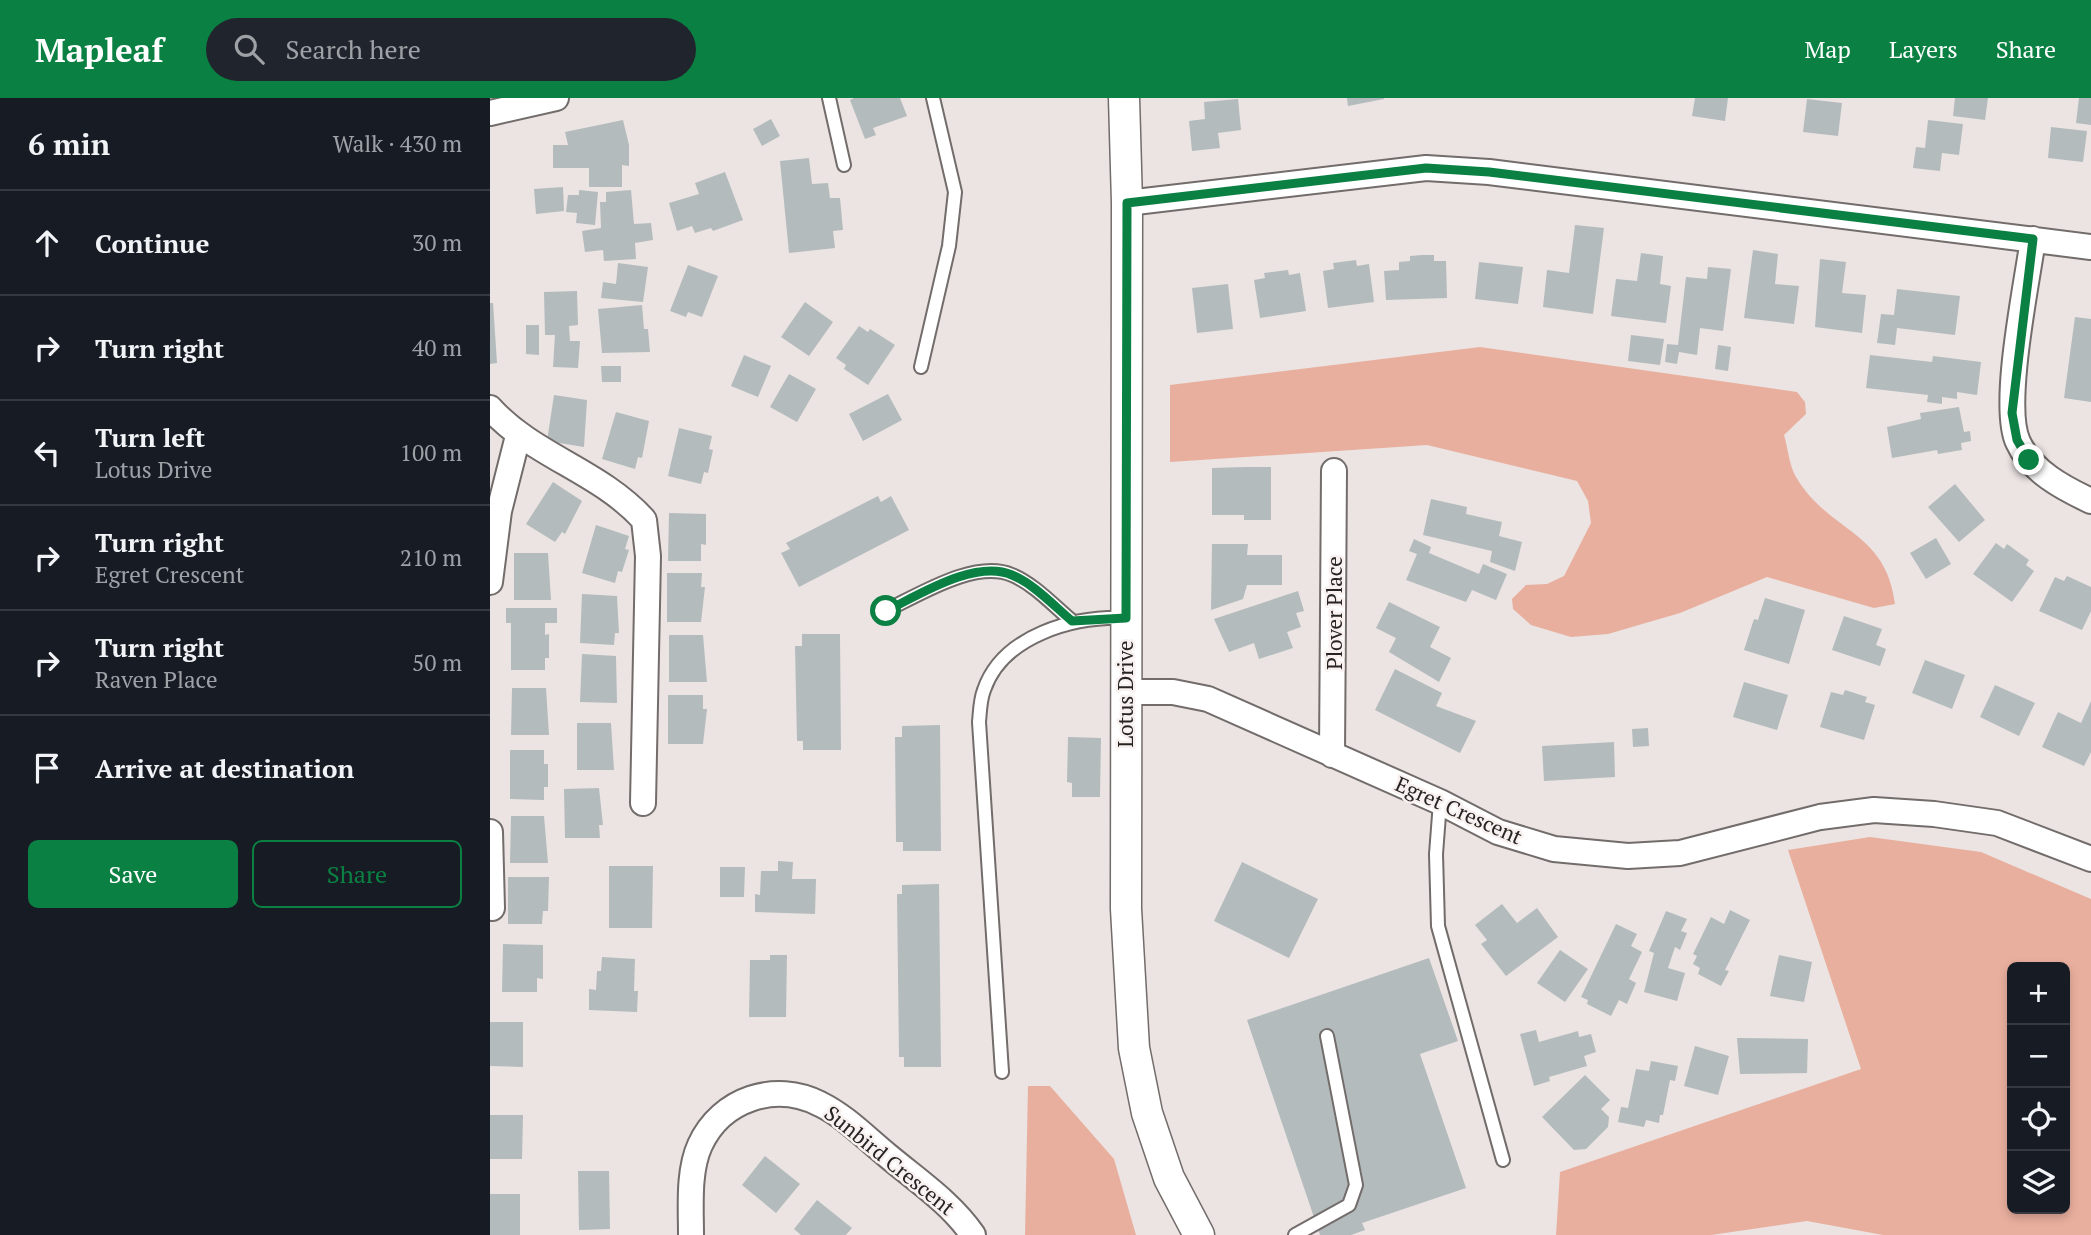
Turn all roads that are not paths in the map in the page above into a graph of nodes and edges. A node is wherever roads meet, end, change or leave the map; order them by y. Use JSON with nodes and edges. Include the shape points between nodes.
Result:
{"nodes":[{"id":1,"x":556,"y":98,"type":"edge"},
{"id":2,"x":829,"y":98,"type":"edge"},
{"id":3,"x":933,"y":98,"type":"edge"},
{"id":4,"x":1124,"y":98,"type":"edge"},
{"id":5,"x":490,"y":113,"type":"edge"},
{"id":6,"x":844,"y":165,"type":"dead end"},
{"id":7,"x":1127,"y":203,"type":"junction"},
{"id":8,"x":2033,"y":239,"type":"junction"},
{"id":9,"x":2091,"y":247,"type":"edge"},
{"id":10,"x":921,"y":367,"type":"dead end"},
{"id":11,"x":490,"y":408,"type":"edge"},
{"id":12,"x":518,"y":436,"type":"junction"},
{"id":13,"x":1335,"y":471,"type":"dead end"},
{"id":14,"x":2091,"y":501,"type":"edge"},
{"id":15,"x":490,"y":582,"type":"edge"},
{"id":16,"x":886,"y":611,"type":"dead end"},
{"id":17,"x":1126,"y":618,"type":"junction"},
{"id":18,"x":1072,"y":621,"type":"junction"},
{"id":19,"x":1125,"y":692,"type":"junction"},
{"id":20,"x":1332,"y":755,"type":"junction"},
{"id":21,"x":643,"y":803,"type":"dead end"},
{"id":22,"x":1440,"y":803,"type":"junction"},
{"id":23,"x":490,"y":832,"type":"edge"},
{"id":24,"x":2091,"y":859,"type":"edge"},
{"id":25,"x":492,"y":908,"type":"edge"},
{"id":26,"x":1326,"y":1036,"type":"dead end"},
{"id":27,"x":1002,"y":1072,"type":"dead end"},
{"id":28,"x":1503,"y":1160,"type":"dead end"},
{"id":29,"x":691,"y":1235,"type":"edge"},
{"id":30,"x":973,"y":1235,"type":"edge"},
{"id":31,"x":1199,"y":1235,"type":"edge"},
{"id":32,"x":1295,"y":1235,"type":"edge"}],
"edges":[{"from":1,"to":5,"type":"street"},
{"from":2,"to":6,"type":"lane"},
{"from":3,"to":10,"type":"lane","via":[[956,192],[949,246]]},
{"from":4,"to":7,"type":"street","name":"Lotus Drive"},
{"from":7,"to":8,"type":"street","via":[[1426,168]]},
{"from":7,"to":17,"type":"street","name":"Lotus Drive"},
{"from":8,"to":9,"type":"street"},
{"from":8,"to":14,"type":"street","via":[[2014,381],[2012,413],[2017,440],[2029,460],[2062,488]]},
{"from":11,"to":12,"type":"street"},
{"from":12,"to":15,"type":"street","via":[[499,511]]},
{"from":12,"to":21,"type":"street","via":[[616,493],[644,520],[648,556]]},
{"from":13,"to":20,"type":"street","name":"Plover Place"},
{"from":16,"to":18,"type":"lane","via":[[959,577],[992,571],[1013,575]]},
{"from":17,"to":18,"type":"lane"},
{"from":17,"to":19,"type":"street","name":"Lotus Drive"},
{"from":18,"to":27,"type":"lane","via":[[1019,647],[1001,662],[983,691],[979,722]]},
{"from":19,"to":20,"type":"street","name":"Egret Crescent","via":[[1172,692],[1208,699]]},
{"from":19,"to":31,"type":"street","name":"Lotus Drive","via":[[1126,909],[1135,1048],[1147,1113],[1160,1152]]},
{"from":20,"to":22,"type":"street","name":"Egret Crescent"},
{"from":22,"to":24,"type":"street","name":"Egret Crescent","via":[[1498,832],[1554,849],[1628,856],[1680,853],[1820,817],[1874,810],[1997,823]]},
{"from":22,"to":28,"type":"lane","via":[[1438,926]]},
{"from":23,"to":25,"type":"street"},
{"from":26,"to":32,"type":"lane","via":[[1356,1185],[1349,1205]]},
{"from":29,"to":30,"type":"street","name":"Sunbird Crescent","via":[[699,1147],[715,1122],[744,1100],[779,1092],[820,1104],[842,1120],[959,1214]]}]}
